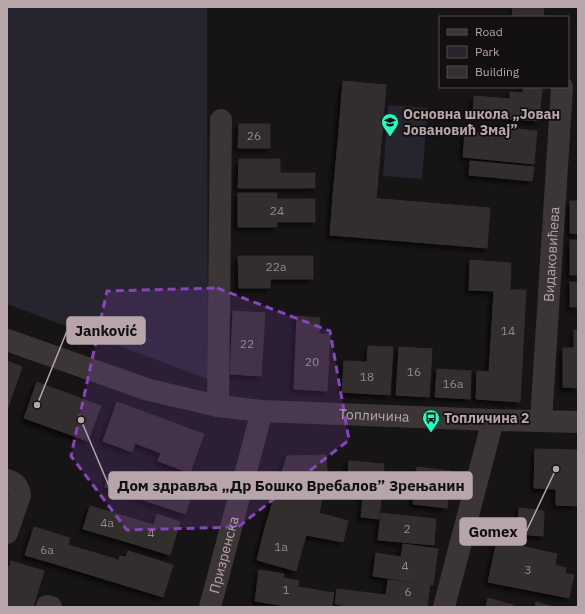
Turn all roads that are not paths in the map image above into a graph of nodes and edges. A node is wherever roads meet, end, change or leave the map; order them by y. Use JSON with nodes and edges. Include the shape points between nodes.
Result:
{"nodes":[{"id":1,"x":562,"y":88,"type":"edge"},
{"id":2,"x":221,"y":120,"type":"dead end"},
{"id":3,"x":7,"y":340,"type":"edge"},
{"id":4,"x":218,"y":406,"type":"junction"},
{"id":5,"x":262,"y":411,"type":"junction"},
{"id":6,"x":493,"y":420,"type":"junction"},
{"id":7,"x":541,"y":421,"type":"junction"},
{"id":8,"x":578,"y":422,"type":"edge"},
{"id":9,"x":7,"y":480,"type":"edge"},
{"id":10,"x":7,"y":533,"type":"edge"},
{"id":11,"x":210,"y":607,"type":"edge"},
{"id":12,"x":444,"y":607,"type":"edge"}],
"edges":[{"from":1,"to":7,"type":"street","name":"Видаковићева"},
{"from":2,"to":4,"type":"street"},
{"from":3,"to":4,"type":"street","name":"Топличина","via":[[149,390]]},
{"from":4,"to":5,"type":"street","name":"Топличина"},
{"from":5,"to":6,"type":"street","name":"Топличина"},
{"from":5,"to":11,"type":"street","name":"Призренска"},
{"from":6,"to":7,"type":"street","name":"Топличина"},
{"from":6,"to":12,"type":"street"},
{"from":7,"to":8,"type":"street","name":"Топличина"},
{"from":9,"to":10,"type":"street","via":[[14,482],[20,495]]}]}
